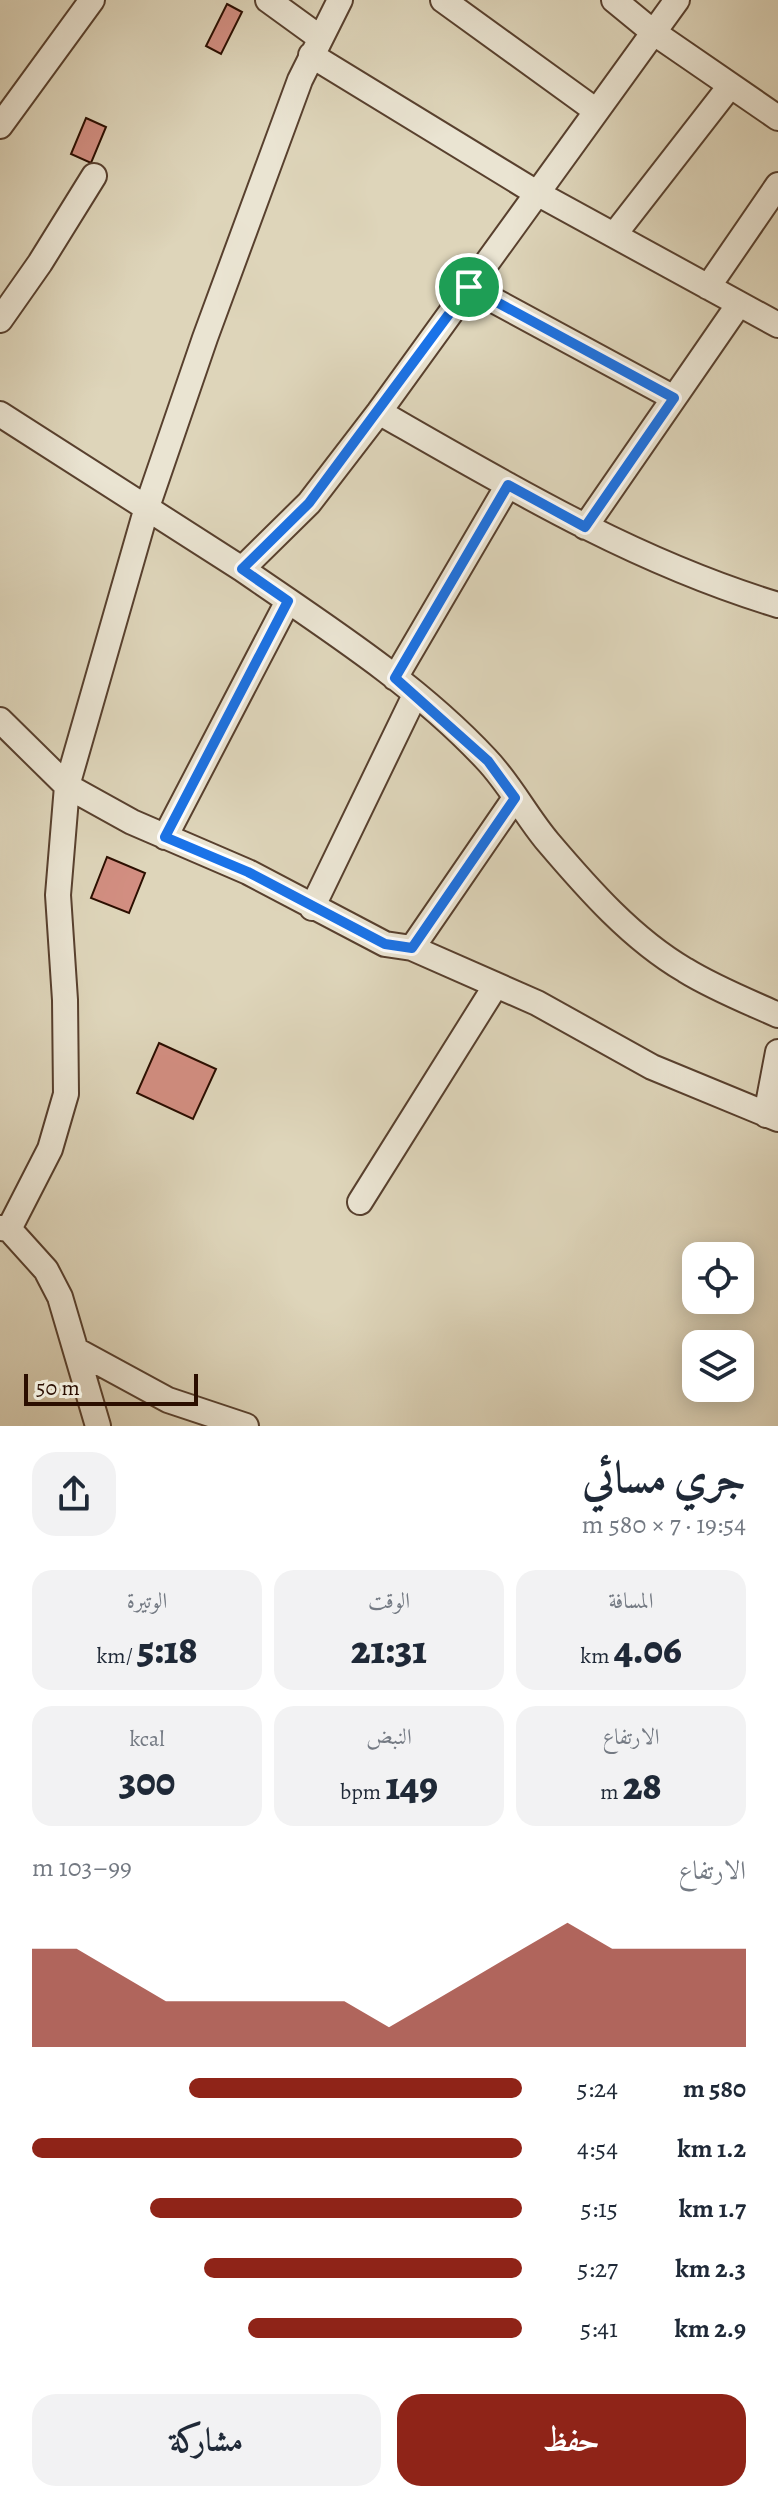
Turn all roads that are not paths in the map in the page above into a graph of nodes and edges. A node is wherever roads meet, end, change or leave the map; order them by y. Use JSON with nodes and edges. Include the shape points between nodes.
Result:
{"nodes":[{"id":1,"x":92,"y":0,"type":"edge"},
{"id":2,"x":268,"y":0,"type":"edge"},
{"id":3,"x":340,"y":0,"type":"edge"},
{"id":4,"x":443,"y":0,"type":"edge"},
{"id":5,"x":614,"y":0,"type":"edge"},
{"id":6,"x":677,"y":0,"type":"edge"},
{"id":7,"x":653,"y":32,"type":"junction"},
{"id":8,"x":315,"y":46,"type":"junction"},
{"id":9,"x":730,"y":86,"type":"junction"},
{"id":10,"x":595,"y":110,"type":"junction"},
{"id":11,"x":778,"y":118,"type":"edge"},
{"id":12,"x":0,"y":126,"type":"edge"},
{"id":13,"x":94,"y":176,"type":"dead end"},
{"id":14,"x":778,"y":185,"type":"edge"},
{"id":15,"x":535,"y":192,"type":"junction"},
{"id":16,"x":614,"y":235,"type":"junction"},
{"id":17,"x":469,"y":287,"type":"junction"},
{"id":18,"x":708,"y":287,"type":"junction"},
{"id":19,"x":739,"y":304,"type":"junction"},
{"id":20,"x":0,"y":320,"type":"edge"},
{"id":21,"x":778,"y":325,"type":"edge"},
{"id":22,"x":674,"y":398,"type":"junction"},
{"id":23,"x":379,"y":412,"type":"junction"},
{"id":24,"x":0,"y":414,"type":"edge"},
{"id":25,"x":508,"y":485,"type":"junction"},
{"id":26,"x":147,"y":507,"type":"junction"},
{"id":27,"x":585,"y":527,"type":"junction"},
{"id":28,"x":242,"y":569,"type":"junction"},
{"id":29,"x":288,"y":601,"type":"junction"},
{"id":30,"x":778,"y":605,"type":"edge"},
{"id":31,"x":395,"y":678,"type":"junction"},
{"id":32,"x":415,"y":695,"type":"junction"},
{"id":33,"x":0,"y":720,"type":"edge"},
{"id":34,"x":67,"y":786,"type":"junction"},
{"id":35,"x":515,"y":798,"type":"junction"},
{"id":36,"x":165,"y":837,"type":"junction"},
{"id":37,"x":312,"y":908,"type":"junction"},
{"id":38,"x":412,"y":948,"type":"junction"},
{"id":39,"x":496,"y":985,"type":"junction"},
{"id":40,"x":778,"y":1015,"type":"edge"},
{"id":41,"x":778,"y":1052,"type":"edge"},
{"id":42,"x":772,"y":1117,"type":"edge"},
{"id":43,"x":360,"y":1202,"type":"dead end"},
{"id":44,"x":5,"y":1228,"type":"edge"},
{"id":45,"x":76,"y":1350,"type":"junction"},
{"id":46,"x":98,"y":1426,"type":"edge"},
{"id":47,"x":246,"y":1426,"type":"edge"}],
"edges":[{"from":1,"to":12,"type":"street"},
{"from":2,"to":8,"type":"street"},
{"from":3,"to":8,"type":"street"},
{"from":4,"to":10,"type":"street"},
{"from":5,"to":7,"type":"street"},
{"from":6,"to":7,"type":"street"},
{"from":7,"to":9,"type":"street"},
{"from":7,"to":10,"type":"street"},
{"from":8,"to":15,"type":"street"},
{"from":8,"to":26,"type":"street"},
{"from":9,"to":11,"type":"street"},
{"from":9,"to":16,"type":"street"},
{"from":10,"to":15,"type":"street"},
{"from":13,"to":20,"type":"street"},
{"from":14,"to":18,"type":"street"},
{"from":15,"to":16,"type":"street"},
{"from":15,"to":17,"type":"street"},
{"from":16,"to":18,"type":"street"},
{"from":17,"to":22,"type":"street"},
{"from":17,"to":23,"type":"street"},
{"from":18,"to":19,"type":"street"},
{"from":19,"to":21,"type":"street"},
{"from":19,"to":22,"type":"street"},
{"from":22,"to":27,"type":"street"},
{"from":23,"to":25,"type":"street"},
{"from":23,"to":28,"type":"street","via":[[309,503]]},
{"from":24,"to":26,"type":"street"},
{"from":25,"to":27,"type":"street"},
{"from":25,"to":31,"type":"street"},
{"from":26,"to":28,"type":"street"},
{"from":26,"to":34,"type":"street"},
{"from":27,"to":30,"type":"street","via":[[652,560]]},
{"from":28,"to":29,"type":"street"},
{"from":29,"to":31,"type":"street"},
{"from":29,"to":36,"type":"street"},
{"from":31,"to":32,"type":"street"},
{"from":32,"to":35,"type":"street","via":[[488,761]]},
{"from":32,"to":37,"type":"street"},
{"from":33,"to":34,"type":"street"},
{"from":34,"to":36,"type":"street"},
{"from":34,"to":44,"type":"street","via":[[58,895],[66,1094],[50,1149]]},
{"from":35,"to":38,"type":"street"},
{"from":35,"to":40,"type":"street","via":[[557,851],[642,940],[683,970]]},
{"from":36,"to":37,"type":"street","via":[[248,872]]},
{"from":37,"to":38,"type":"street","via":[[385,944]]},
{"from":38,"to":39,"type":"street"},
{"from":39,"to":42,"type":"street","via":[[652,1067]]},
{"from":39,"to":43,"type":"street"},
{"from":41,"to":42,"type":"street"},
{"from":44,"to":45,"type":"street","via":[[46,1270]]},
{"from":45,"to":46,"type":"street"},
{"from":45,"to":47,"type":"street","via":[[168,1400]]}]}
